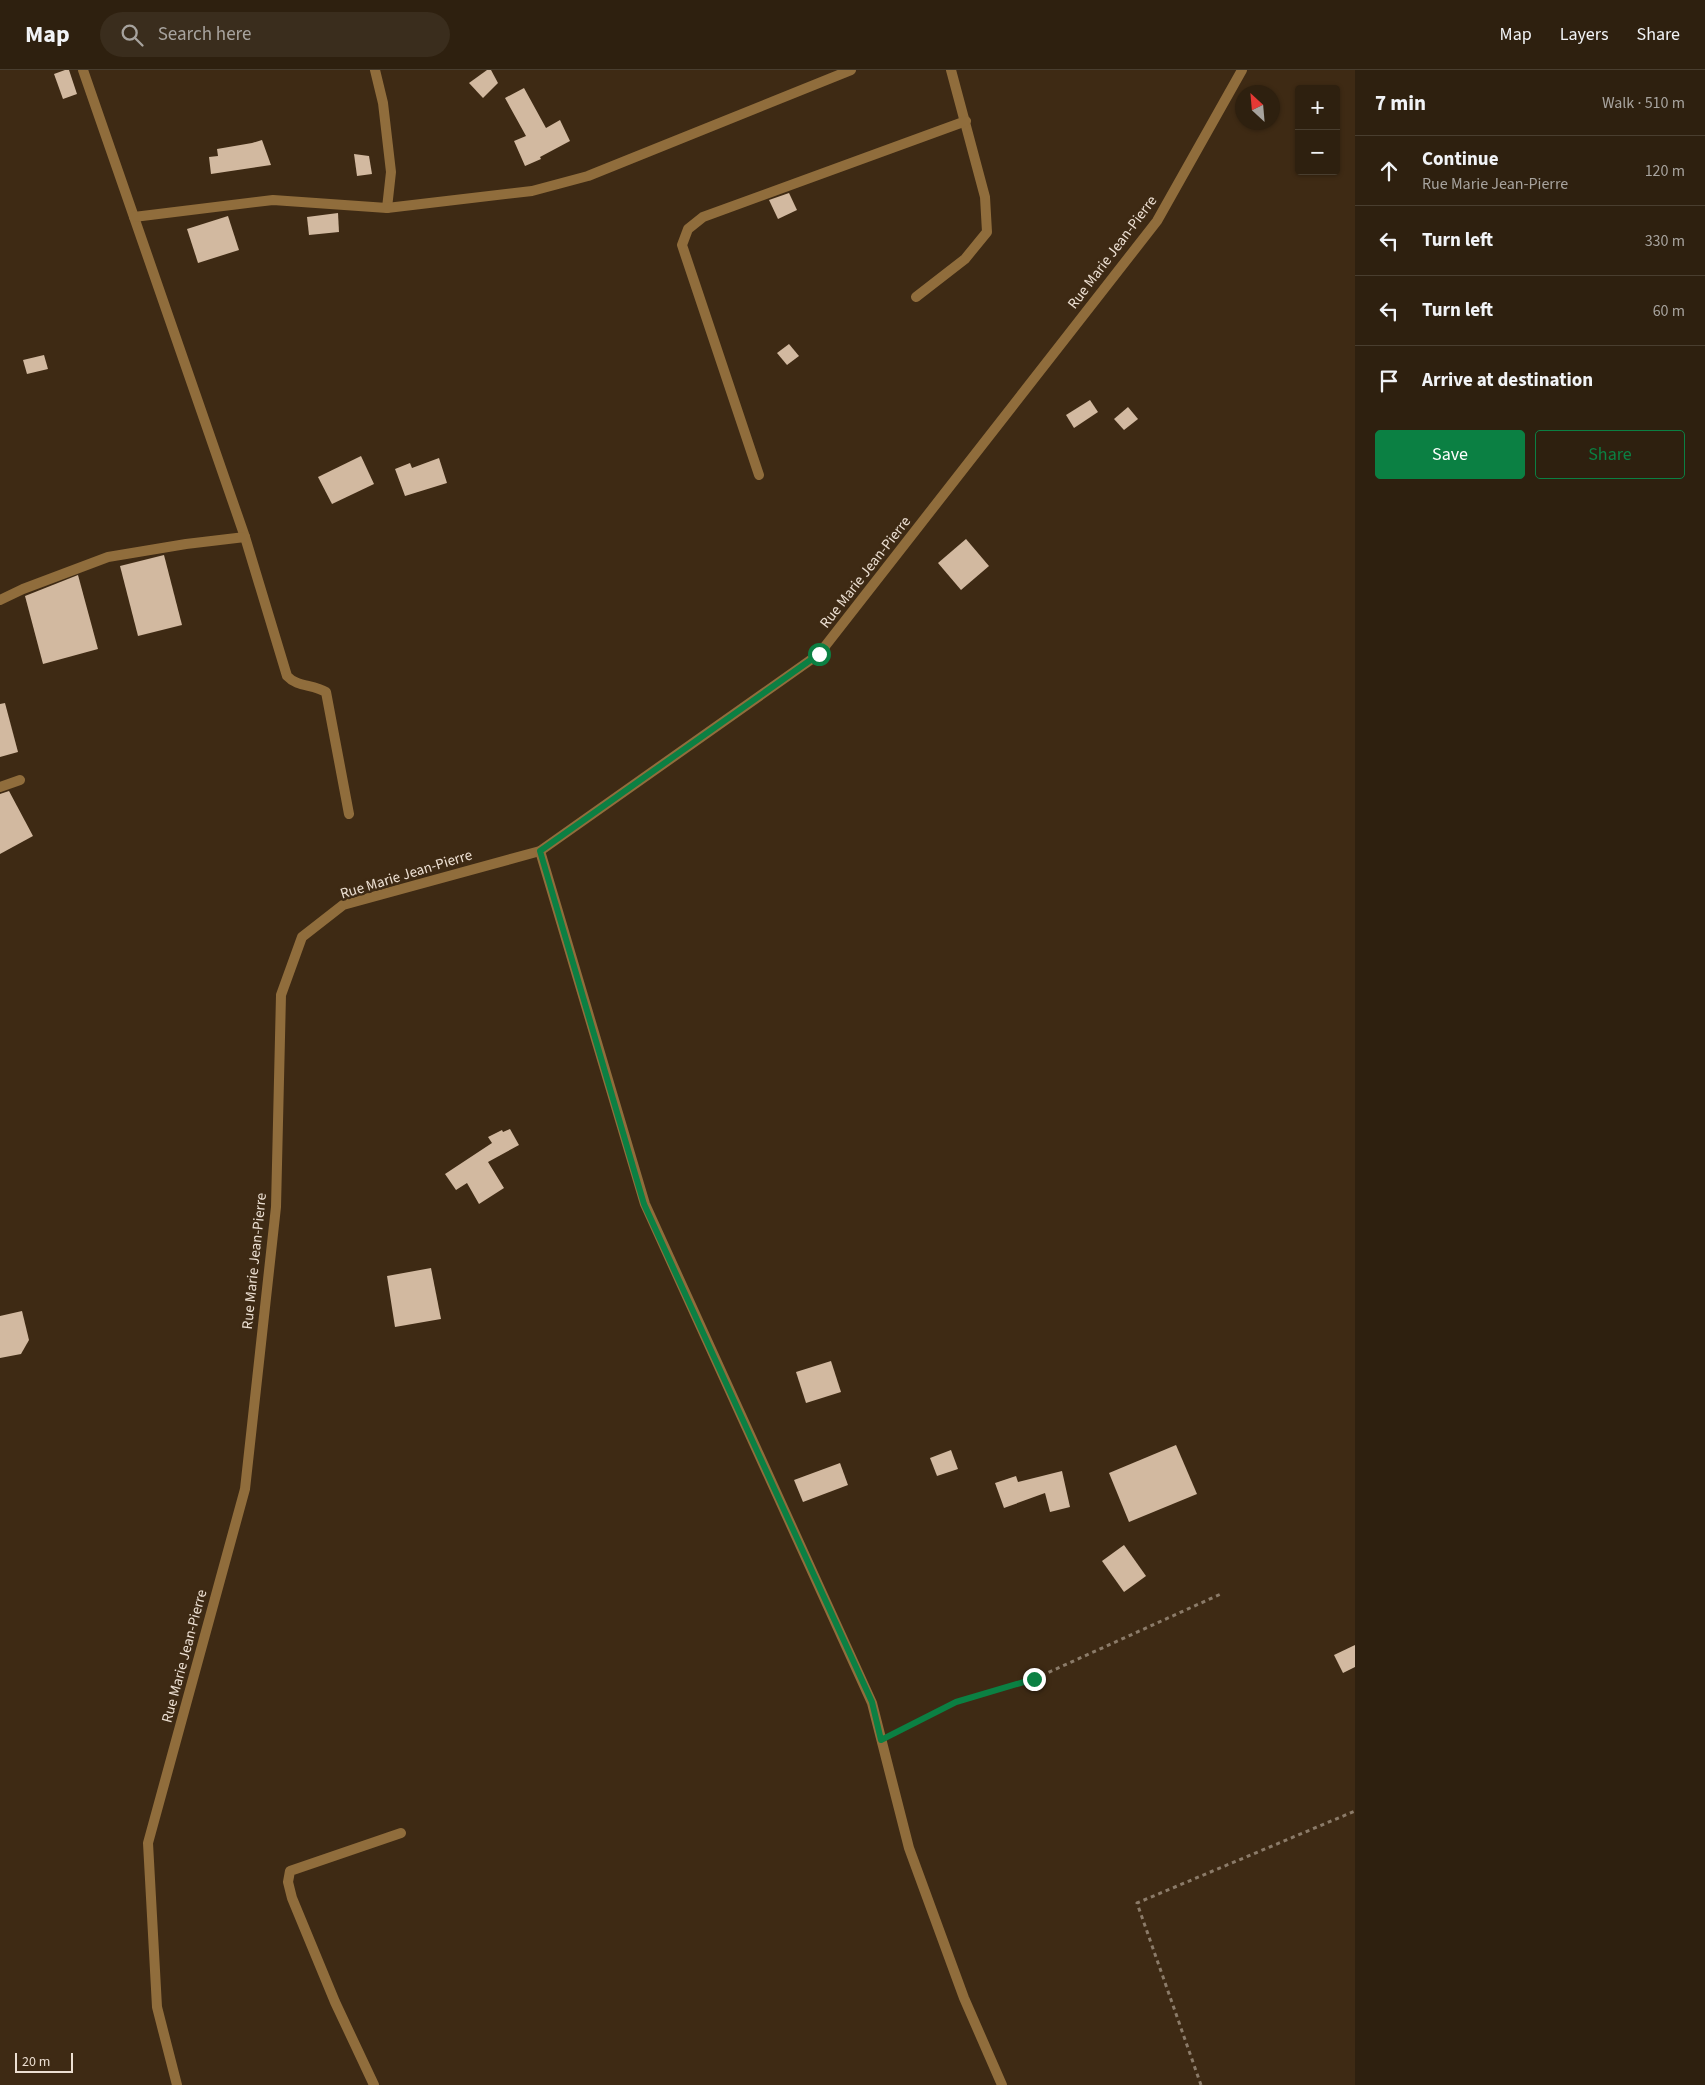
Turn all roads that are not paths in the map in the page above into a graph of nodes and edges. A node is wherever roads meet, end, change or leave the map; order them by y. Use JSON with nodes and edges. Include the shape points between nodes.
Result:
{"nodes":[{"id":1,"x":83,"y":70,"type":"edge"},
{"id":2,"x":374,"y":70,"type":"edge"},
{"id":3,"x":851,"y":70,"type":"edge"},
{"id":4,"x":951,"y":70,"type":"edge"},
{"id":5,"x":1242,"y":70,"type":"edge"},
{"id":6,"x":966,"y":121,"type":"junction"},
{"id":7,"x":386,"y":208,"type":"junction"},
{"id":8,"x":134,"y":217,"type":"junction"},
{"id":9,"x":916,"y":297,"type":"dead end"},
{"id":10,"x":759,"y":475,"type":"dead end"},
{"id":11,"x":245,"y":536,"type":"junction"},
{"id":12,"x":0,"y":600,"type":"edge"},
{"id":13,"x":20,"y":780,"type":"dead end"},
{"id":14,"x":0,"y":786,"type":"edge"},
{"id":15,"x":349,"y":814,"type":"dead end"},
{"id":16,"x":540,"y":851,"type":"junction"},
{"id":17,"x":401,"y":1834,"type":"dead end"},
{"id":18,"x":177,"y":2085,"type":"edge"},
{"id":19,"x":374,"y":2085,"type":"edge"},
{"id":20,"x":1002,"y":2085,"type":"edge"}],
"edges":[{"from":1,"to":8,"type":"street"},
{"from":2,"to":7,"type":"street","via":[[383,103],[391,172]]},
{"from":3,"to":7,"type":"street","via":[[588,176],[532,192]]},
{"from":4,"to":6,"type":"street"},
{"from":5,"to":16,"type":"street","name":"Rue Marie Jean-Pierre","via":[[1157,221],[819,654]]},
{"from":6,"to":9,"type":"street","via":[[985,197],[986,232],[965,259]]},
{"from":6,"to":10,"type":"street","via":[[703,217],[688,229],[682,245]]},
{"from":7,"to":8,"type":"street","via":[[273,200]]},
{"from":8,"to":11,"type":"street"},
{"from":11,"to":12,"type":"street","via":[[108,557]]},
{"from":11,"to":15,"type":"street","via":[[287,676],[293,682],[326,692]]},
{"from":13,"to":14,"type":"street"},
{"from":16,"to":18,"type":"street","name":"Rue Marie Jean-Pierre","via":[[343,905],[302,937],[281,995],[276,1207],[245,1489],[148,1843],[156,2007]]},
{"from":16,"to":20,"type":"street","via":[[644,1204],[872,1702],[909,1848],[964,1998]]},
{"from":17,"to":19,"type":"street","via":[[290,1871],[288,1882],[335,2002]]}]}
